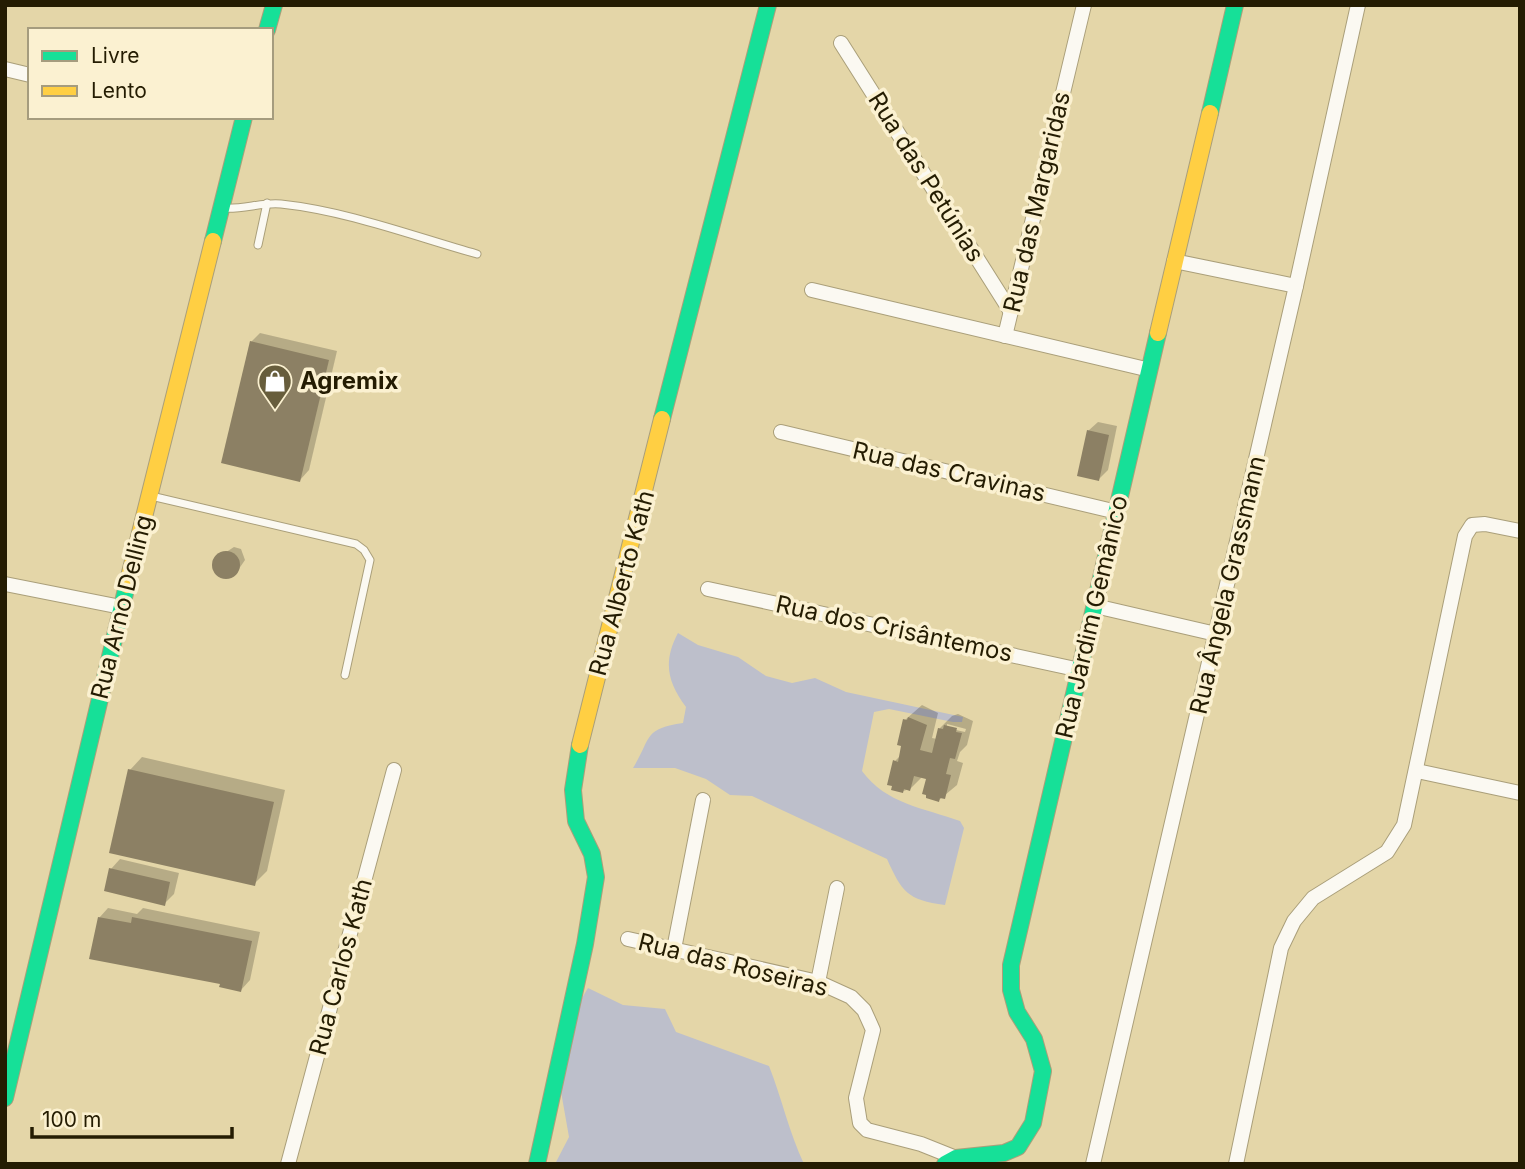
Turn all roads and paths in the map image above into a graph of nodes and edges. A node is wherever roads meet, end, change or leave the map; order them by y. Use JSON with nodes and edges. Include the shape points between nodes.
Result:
{"nodes":[{"id":1,"x":274,"y":5,"type":"edge"},
{"id":2,"x":768,"y":5,"type":"edge"},
{"id":3,"x":1084,"y":5,"type":"edge"},
{"id":4,"x":1235,"y":5,"type":"edge"},
{"id":5,"x":1357,"y":5,"type":"edge"},
{"id":6,"x":268,"y":28,"type":"edge"},
{"id":7,"x":841,"y":43,"type":"dead end"},
{"id":8,"x":5,"y":69,"type":"edge"},
{"id":9,"x":28,"y":75,"type":"edge"},
{"id":10,"x":239,"y":119,"type":"edge"},
{"id":11,"x":267,"y":203,"type":"junction"},
{"id":12,"x":222,"y":207,"type":"junction"},
{"id":13,"x":258,"y":245,"type":"dead end"},
{"id":14,"x":477,"y":254,"type":"dead end"},
{"id":15,"x":1174,"y":261,"type":"junction"},
{"id":16,"x":1296,"y":286,"type":"junction"},
{"id":17,"x":812,"y":290,"type":"dead end"},
{"id":18,"x":1011,"y":312,"type":"junction"},
{"id":19,"x":1005,"y":335,"type":"junction"},
{"id":20,"x":1150,"y":370,"type":"junction"},
{"id":21,"x":781,"y":432,"type":"dead end"},
{"id":22,"x":150,"y":496,"type":"junction"},
{"id":23,"x":1117,"y":512,"type":"junction"},
{"id":24,"x":1520,"y":531,"type":"edge"},
{"id":25,"x":5,"y":584,"type":"edge"},
{"id":26,"x":708,"y":589,"type":"dead end"},
{"id":27,"x":1095,"y":606,"type":"junction"},
{"id":28,"x":121,"y":607,"type":"junction"},
{"id":29,"x":1216,"y":634,"type":"junction"},
{"id":30,"x":1080,"y":670,"type":"junction"},
{"id":31,"x":345,"y":675,"type":"dead end"},
{"id":32,"x":394,"y":770,"type":"dead end"},
{"id":33,"x":1417,"y":771,"type":"junction"},
{"id":34,"x":1520,"y":793,"type":"edge"},
{"id":35,"x":703,"y":800,"type":"dead end"},
{"id":36,"x":836,"y":888,"type":"dead end"},
{"id":37,"x":628,"y":939,"type":"dead end"},
{"id":38,"x":674,"y":949,"type":"junction"},
{"id":39,"x":818,"y":982,"type":"junction"},
{"id":40,"x":5,"y":1098,"type":"edge"},
{"id":41,"x":950,"y":1161,"type":"edge"},
{"id":42,"x":288,"y":1164,"type":"edge"},
{"id":43,"x":537,"y":1164,"type":"edge"},
{"id":44,"x":1093,"y":1164,"type":"edge"},
{"id":45,"x":1236,"y":1164,"type":"edge"}],
"edges":[{"from":1,"to":6,"type":"street"},
{"from":2,"to":43,"type":"street","name":"Rua Alberto Kath","via":[[582,735],[572,790],[576,821],[592,855],[596,877]]},
{"from":3,"to":18,"type":"street","name":"Rua das Margaridas"},
{"from":4,"to":15,"type":"street","name":"Rua Jardim Gemânico"},
{"from":5,"to":16,"type":"street","name":"Rua Ângela Grassmann"},
{"from":7,"to":18,"type":"street","name":"Rua das Petúnias"},
{"from":8,"to":9,"type":"street"},
{"from":10,"to":12,"type":"street","name":"Rua Arno Delling"},
{"from":11,"to":12,"type":"lane","via":[[238,210]]},
{"from":11,"to":13,"type":"lane"},
{"from":11,"to":14,"type":"lane","via":[[367,222]]},
{"from":12,"to":22,"type":"street","name":"Rua Arno Delling"},
{"from":15,"to":16,"type":"street"},
{"from":15,"to":20,"type":"street","name":"Rua Jardim Gemânico"},
{"from":16,"to":29,"type":"street","name":"Rua Ângela Grassmann"},
{"from":17,"to":19,"type":"street"},
{"from":18,"to":19,"type":"street","name":"Rua das Margaridas"},
{"from":19,"to":20,"type":"street","name":"Rua das Margaridas"},
{"from":20,"to":23,"type":"street","name":"Rua Jardim Gemânico"},
{"from":21,"to":23,"type":"street","name":"Rua das Cravinas"},
{"from":22,"to":28,"type":"street","name":"Rua Arno Delling"},
{"from":22,"to":31,"type":"lane","via":[[356,544],[364,550],[370,560]]},
{"from":23,"to":27,"type":"street","name":"Rua Jardim Gemânico"},
{"from":24,"to":33,"type":"street","via":[[1485,524],[1472,526],[1465,536]]},
{"from":25,"to":28,"type":"street"},
{"from":26,"to":30,"type":"street","name":"Rua dos Crisântemos"},
{"from":27,"to":29,"type":"street"},
{"from":27,"to":30,"type":"street","name":"Rua Jardim Gemânico"},
{"from":28,"to":40,"type":"street","name":"Rua Arno Delling"},
{"from":29,"to":44,"type":"street","name":"Rua Ângela Grassmann"},
{"from":30,"to":41,"type":"street","name":"Rua Jardim Gemânico","via":[[1011,965],[1010,990],[1017,1012],[1034,1038],[1043,1071],[1033,1123],[1018,1147]]},
{"from":32,"to":42,"type":"street","name":"Rua Carlos Kath"},
{"from":33,"to":34,"type":"street"},
{"from":33,"to":45,"type":"street","via":[[1404,825],[1387,852],[1313,898],[1294,921],[1281,948]]},
{"from":35,"to":38,"type":"street"},
{"from":36,"to":39,"type":"street"},
{"from":37,"to":38,"type":"street","name":"Rua das Roseiras"},
{"from":38,"to":39,"type":"street","name":"Rua das Roseiras"},
{"from":39,"to":41,"type":"street","name":"Rua das Roseiras","via":[[851,997],[864,1010],[873,1030],[856,1098],[860,1123],[867,1130],[921,1144]]}]}
